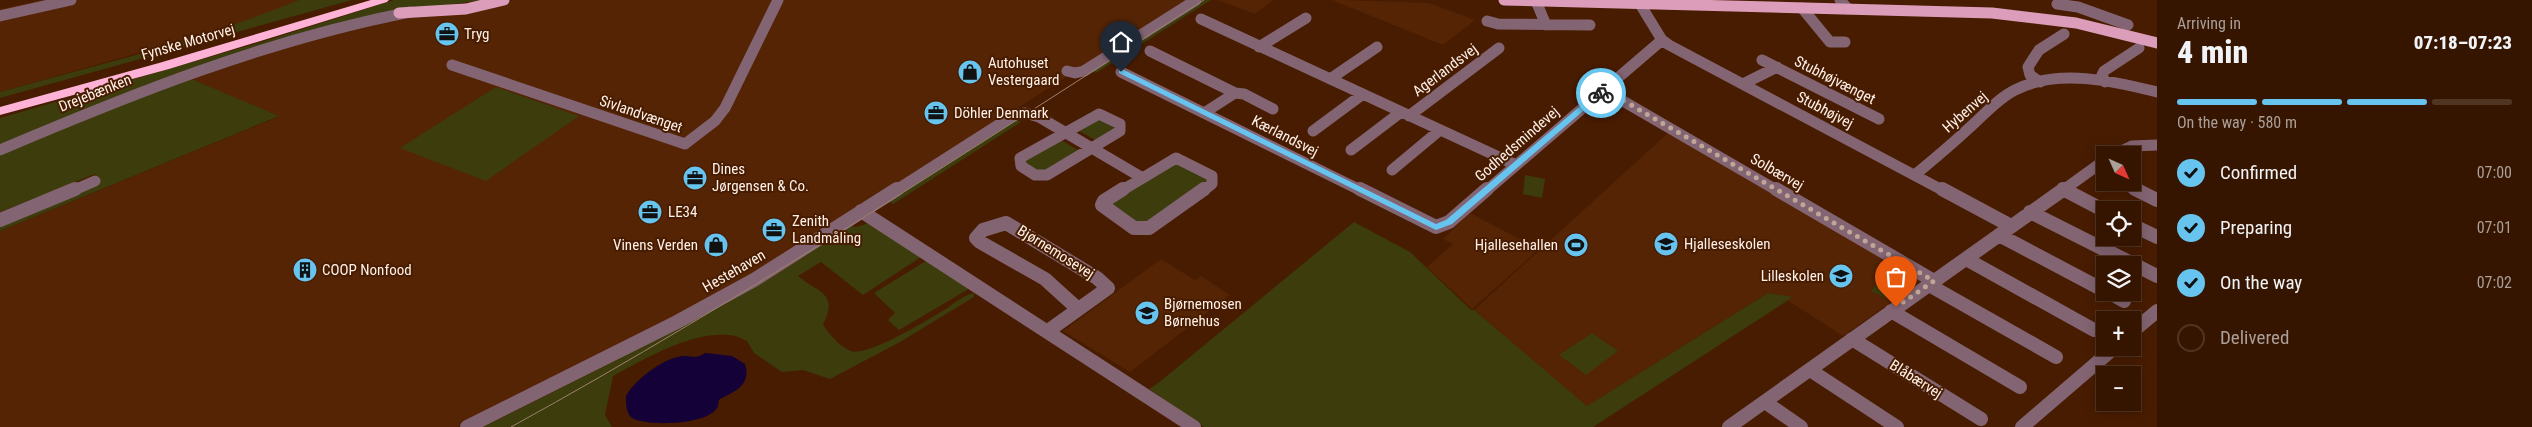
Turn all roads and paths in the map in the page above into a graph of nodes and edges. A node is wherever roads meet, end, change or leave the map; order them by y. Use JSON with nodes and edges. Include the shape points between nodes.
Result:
{"nodes":[{"id":1,"x":36,"y":0,"type":"edge"},
{"id":2,"x":71,"y":0,"type":"edge"},
{"id":3,"x":366,"y":0,"type":"edge"},
{"id":4,"x":383,"y":0,"type":"edge"},
{"id":5,"x":490,"y":0,"type":"edge"},
{"id":6,"x":494,"y":0,"type":"edge"},
{"id":7,"x":504,"y":0,"type":"edge"},
{"id":8,"x":778,"y":0,"type":"edge"},
{"id":9,"x":1196,"y":0,"type":"edge"},
{"id":10,"x":1504,"y":0,"type":"edge"},
{"id":11,"x":1840,"y":0,"type":"edge"},
{"id":12,"x":1536,"y":1,"type":"edge"},
{"id":13,"x":1632,"y":2,"type":"edge"},
{"id":14,"x":2054,"y":2,"type":"edge"},
{"id":15,"x":479,"y":4,"type":"junction"},
{"id":16,"x":0,"y":8,"type":"edge"},
{"id":17,"x":1802,"y":8,"type":"junction"},
{"id":18,"x":1848,"y":9,"type":"junction"},
{"id":19,"x":399,"y":14,"type":"junction"},
{"id":20,"x":0,"y":16,"type":"edge"},
{"id":21,"x":1306,"y":18,"type":"dead end"},
{"id":22,"x":1202,"y":19,"type":"dead end"},
{"id":23,"x":1486,"y":21,"type":"dead end"},
{"id":24,"x":2063,"y":21,"type":"junction"},
{"id":25,"x":1546,"y":25,"type":"junction"},
{"id":26,"x":1590,"y":25,"type":"dead end"},
{"id":27,"x":2128,"y":25,"type":"dead end"},
{"id":28,"x":2098,"y":27,"type":"junction"},
{"id":29,"x":2064,"y":34,"type":"dead end"},
{"id":30,"x":1662,"y":40,"type":"junction"},
{"id":31,"x":1845,"y":42,"type":"dead end"},
{"id":32,"x":2157,"y":43,"type":"edge"},
{"id":33,"x":1259,"y":47,"type":"junction"},
{"id":34,"x":1377,"y":47,"type":"dead end"},
{"id":35,"x":1499,"y":48,"type":"dead end"},
{"id":36,"x":2139,"y":48,"type":"dead end"},
{"id":37,"x":1150,"y":51,"type":"dead end"},
{"id":38,"x":1762,"y":60,"type":"dead end"},
{"id":39,"x":452,"y":65,"type":"dead end"},
{"id":40,"x":1777,"y":67,"type":"junction"},
{"id":41,"x":1067,"y":71,"type":"dead end"},
{"id":42,"x":1121,"y":72,"type":"dead end"},
{"id":43,"x":1330,"y":79,"type":"junction"},
{"id":44,"x":2040,"y":82,"type":"junction"},
{"id":45,"x":2105,"y":82,"type":"junction"},
{"id":46,"x":1743,"y":84,"type":"junction"},
{"id":47,"x":1604,"y":90,"type":"junction"},
{"id":48,"x":2157,"y":92,"type":"edge"},
{"id":49,"x":1236,"y":93,"type":"junction"},
{"id":50,"x":1363,"y":94,"type":"junction"},
{"id":51,"x":0,"y":104,"type":"edge"},
{"id":52,"x":1273,"y":109,"type":"dead end"},
{"id":53,"x":0,"y":112,"type":"edge"},
{"id":54,"x":1204,"y":113,"type":"junction"},
{"id":55,"x":1405,"y":114,"type":"junction"},
{"id":56,"x":1879,"y":118,"type":"dead end"},
{"id":57,"x":1440,"y":130,"type":"junction"},
{"id":58,"x":1312,"y":131,"type":"dead end"},
{"id":59,"x":1066,"y":132,"type":"junction"},
{"id":60,"x":2157,"y":145,"type":"edge"},
{"id":61,"x":2132,"y":146,"type":"edge"},
{"id":62,"x":1092,"y":148,"type":"junction"},
{"id":63,"x":0,"y":150,"type":"edge"},
{"id":64,"x":1351,"y":150,"type":"dead end"},
{"id":65,"x":1516,"y":165,"type":"junction"},
{"id":66,"x":2096,"y":166,"type":"edge"},
{"id":67,"x":2092,"y":169,"type":"junction"},
{"id":68,"x":1392,"y":170,"type":"dead end"},
{"id":69,"x":2096,"y":171,"type":"edge"},
{"id":70,"x":1916,"y":174,"type":"junction"},
{"id":71,"x":1141,"y":177,"type":"junction"},
{"id":72,"x":96,"y":181,"type":"dead end"},
{"id":73,"x":2062,"y":189,"type":"junction"},
{"id":74,"x":2138,"y":191,"type":"edge"},
{"id":75,"x":2157,"y":200,"type":"edge"},
{"id":76,"x":2096,"y":206,"type":"edge"},
{"id":77,"x":861,"y":211,"type":"junction"},
{"id":78,"x":2030,"y":212,"type":"junction"},
{"id":79,"x":0,"y":220,"type":"edge"},
{"id":80,"x":2012,"y":226,"type":"junction"},
{"id":81,"x":1436,"y":227,"type":"joint"},
{"id":82,"x":2141,"y":229,"type":"edge"},
{"id":83,"x":1999,"y":235,"type":"junction"},
{"id":84,"x":2157,"y":237,"type":"edge"},
{"id":85,"x":1966,"y":259,"type":"junction"},
{"id":86,"x":2157,"y":276,"type":"edge"},
{"id":87,"x":1931,"y":283,"type":"junction"},
{"id":88,"x":2096,"y":286,"type":"edge"},
{"id":89,"x":1078,"y":309,"type":"junction"},
{"id":90,"x":1891,"y":311,"type":"junction"},
{"id":91,"x":2157,"y":311,"type":"edge"},
{"id":92,"x":2141,"y":324,"type":"edge"},
{"id":93,"x":2094,"y":330,"type":"dead end"},
{"id":94,"x":1048,"y":331,"type":"junction"},
{"id":95,"x":1852,"y":339,"type":"junction"},
{"id":96,"x":2105,"y":356,"type":"edge"},
{"id":97,"x":2056,"y":357,"type":"dead end"},
{"id":98,"x":1810,"y":370,"type":"junction"},
{"id":99,"x":2020,"y":387,"type":"dead end"},
{"id":100,"x":1765,"y":402,"type":"junction"},
{"id":101,"x":1981,"y":419,"type":"dead end"},
{"id":102,"x":467,"y":427,"type":"edge"},
{"id":103,"x":1194,"y":427,"type":"edge"},
{"id":104,"x":1729,"y":427,"type":"edge"},
{"id":105,"x":1801,"y":427,"type":"edge"},
{"id":106,"x":1897,"y":427,"type":"edge"},
{"id":107,"x":2022,"y":427,"type":"edge"}],
"edges":[{"from":1,"to":16,"type":"street"},
{"from":2,"to":20,"type":"street"},
{"from":3,"to":51,"type":"highway","name":"Fynske Motorvej"},
{"from":4,"to":53,"type":"highway","name":"Fynske Motorvej"},
{"from":5,"to":15,"type":"street"},
{"from":6,"to":15,"type":"street","name":"Drejebænken"},
{"from":7,"to":19,"type":"main road","via":[[466,9]]},
{"from":8,"to":39,"type":"street","name":"Sivlandvænget","via":[[725,108],[715,121],[685,144]]},
{"from":9,"to":41,"type":"street","via":[[1084,71]]},
{"from":10,"to":12,"type":"main road"},
{"from":11,"to":18,"type":"street"},
{"from":12,"to":13,"type":"main road"},
{"from":12,"to":25,"type":"street"},
{"from":13,"to":17,"type":"main road"},
{"from":13,"to":30,"type":"street"},
{"from":14,"to":24,"type":"street"},
{"from":14,"to":27,"type":"street"},
{"from":14,"to":28,"type":"street","via":[[2074,17]]},
{"from":15,"to":19,"type":"street","name":"Drejebænken"},
{"from":17,"to":18,"type":"main road"},
{"from":17,"to":31,"type":"street","via":[[1830,42]]},
{"from":18,"to":24,"type":"main road","via":[[1992,13]]},
{"from":19,"to":63,"type":"street","name":"Drejebænken","via":[[316,31],[209,66]]},
{"from":21,"to":33,"type":"street"},
{"from":22,"to":33,"type":"street"},
{"from":23,"to":25,"type":"street"},
{"from":24,"to":28,"type":"main road"},
{"from":25,"to":26,"type":"street"},
{"from":28,"to":32,"type":"main road"},
{"from":29,"to":44,"type":"street","via":[[2039,50],[2028,67],[2030,76]]},
{"from":30,"to":46,"type":"street","name":"Stubhøjvej"},
{"from":30,"to":47,"type":"street","name":"Godhedsmindevej"},
{"from":33,"to":43,"type":"street"},
{"from":34,"to":43,"type":"street"},
{"from":35,"to":55,"type":"street","name":"Agerlandsvej"},
{"from":36,"to":45,"type":"street","via":[[2104,71]]},
{"from":37,"to":49,"type":"street"},
{"from":38,"to":40,"type":"street","name":"Stubhøjvænget"},
{"from":40,"to":46,"type":"street","name":"Stubhøjvænget"},
{"from":40,"to":56,"type":"street","name":"Stubhøjvænget"},
{"from":42,"to":54,"type":"street","name":"Kærlandsvej"},
{"from":43,"to":50,"type":"street"},
{"from":44,"to":45,"type":"street","name":"Hybenvej"},
{"from":44,"to":70,"type":"street","name":"Hybenvej","via":[[2007,94]]},
{"from":45,"to":48,"type":"street","name":"Hybenvej"},
{"from":46,"to":70,"type":"street","name":"Stubhøjvej"},
{"from":47,"to":65,"type":"street","name":"Godhedsmindevej"},
{"from":47,"to":87,"type":"street","name":"Solbærvej"},
{"from":49,"to":52,"type":"street"},
{"from":49,"to":54,"type":"street"},
{"from":50,"to":55,"type":"street"},
{"from":50,"to":58,"type":"street"},
{"from":54,"to":81,"type":"street","name":"Kærlandsvej"},
{"from":55,"to":57,"type":"street"},
{"from":55,"to":64,"type":"street","name":"Agerlandsvej"},
{"from":57,"to":65,"type":"street"},
{"from":57,"to":68,"type":"street"},
{"from":59,"to":62,"type":"street","name":"Hestehaven"},
{"from":59,"to":62,"type":"street","via":[[1094,115],[1105,115],[1120,124],[1120,131]]},
{"from":59,"to":62,"type":"street","via":[[1020,158],[1021,166],[1035,174],[1047,175]]},
{"from":59,"to":77,"type":"street","name":"Hestehaven","via":[[1030,114],[1018,114]]},
{"from":60,"to":61,"type":"street"},
{"from":62,"to":71,"type":"street","name":"Hestehaven"},
{"from":65,"to":81,"type":"street","name":"Godhedsmindevej","via":[[1449,222]]},
{"from":66,"to":67,"type":"street"},
{"from":67,"to":69,"type":"street"},
{"from":67,"to":73,"type":"street"},
{"from":70,"to":80,"type":"street","name":"Stubhøjvej"},
{"from":71,"to":71,"type":"street","via":[[1176,158],[1214,180],[1149,228],[1142,229],[1134,228],[1102,205]]},
{"from":72,"to":79,"type":"street"},
{"from":73,"to":76,"type":"street"},
{"from":73,"to":78,"type":"street"},
{"from":74,"to":75,"type":"street"},
{"from":77,"to":94,"type":"street"},
{"from":77,"to":102,"type":"street","name":"Hestehaven","via":[[754,280]]},
{"from":78,"to":80,"type":"street"},
{"from":78,"to":86,"type":"street"},
{"from":80,"to":83,"type":"street"},
{"from":82,"to":84,"type":"street"},
{"from":83,"to":85,"type":"street"},
{"from":83,"to":88,"type":"street"},
{"from":85,"to":87,"type":"street"},
{"from":85,"to":93,"type":"street"},
{"from":87,"to":90,"type":"street"},
{"from":87,"to":97,"type":"street"},
{"from":89,"to":89,"type":"street","name":"Bjørnemosevej","via":[[1108,288],[1097,278],[1006,223],[978,233],[976,238],[980,242],[1049,281],[1064,292]]},
{"from":89,"to":94,"type":"street","name":"Bjørnemosevej"},
{"from":90,"to":95,"type":"street"},
{"from":90,"to":99,"type":"street"},
{"from":91,"to":92,"type":"street"},
{"from":94,"to":103,"type":"street"},
{"from":95,"to":98,"type":"street"},
{"from":95,"to":101,"type":"street","name":"Blåbærvej"},
{"from":96,"to":107,"type":"street"},
{"from":98,"to":100,"type":"street"},
{"from":98,"to":106,"type":"street"},
{"from":100,"to":104,"type":"street"},
{"from":100,"to":105,"type":"street"}]}
